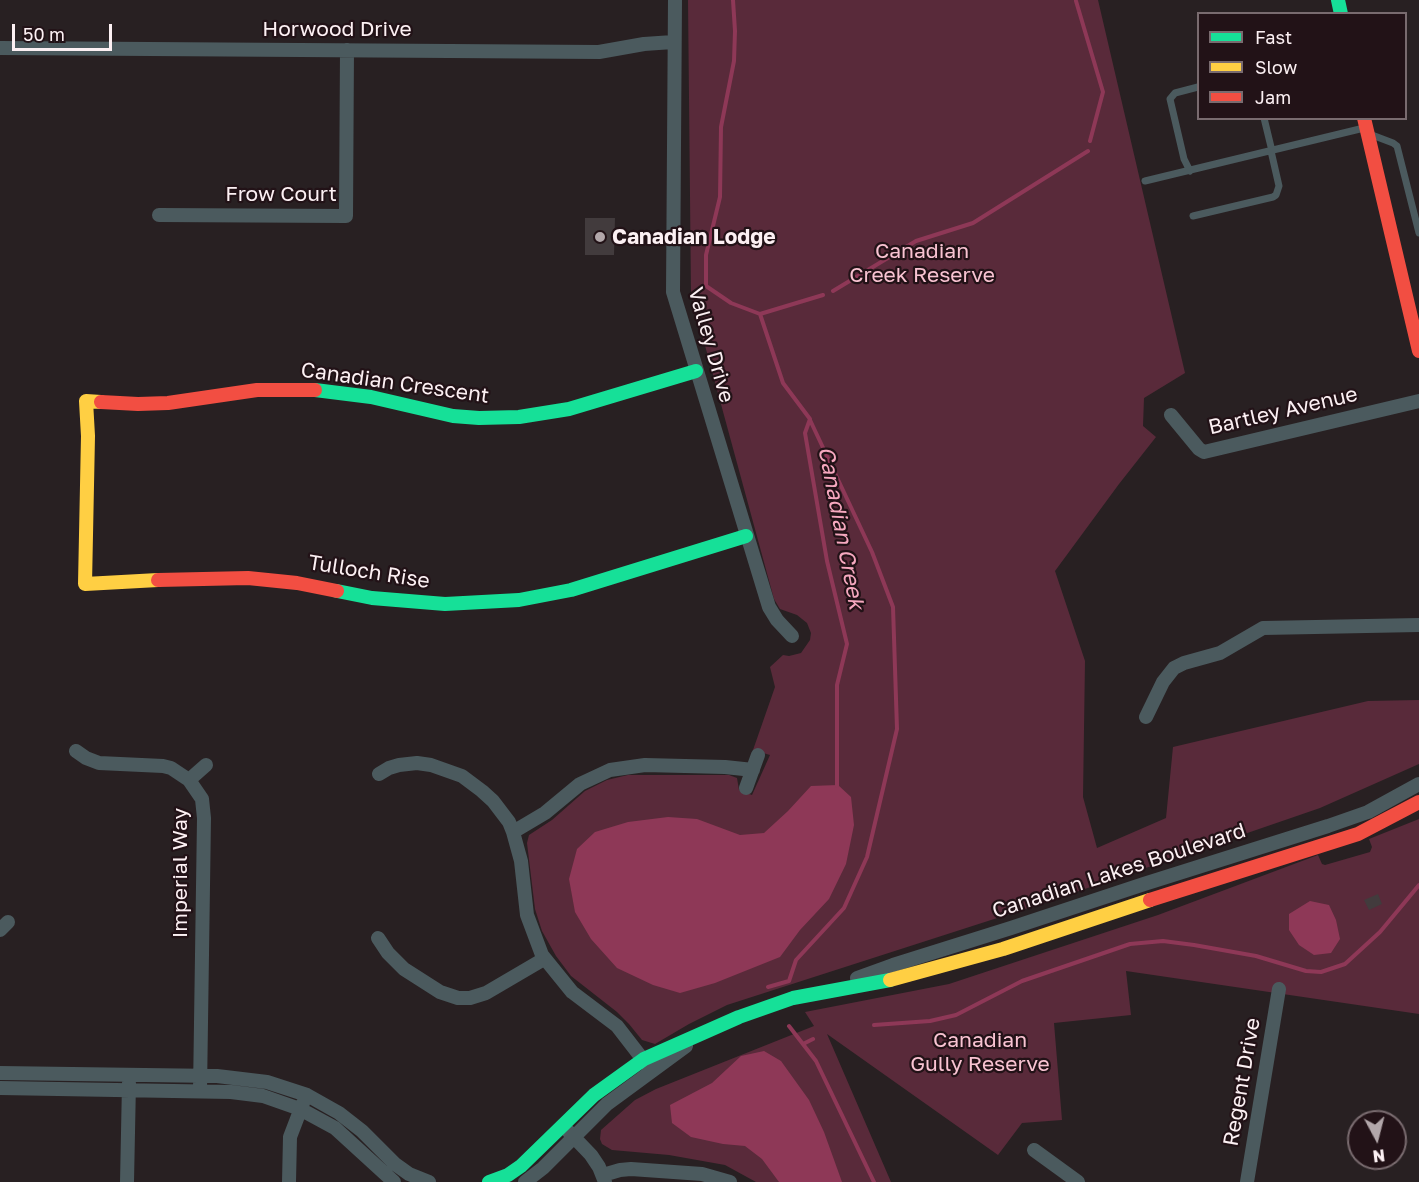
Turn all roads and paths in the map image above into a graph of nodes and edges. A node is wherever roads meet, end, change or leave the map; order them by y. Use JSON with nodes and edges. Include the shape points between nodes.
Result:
{"nodes":[{"id":1,"x":673,"y":4,"type":"edge"},
{"id":2,"x":673,"y":42,"type":"junction"},
{"id":3,"x":0,"y":48,"type":"edge"},
{"id":4,"x":347,"y":50,"type":"junction"},
{"id":5,"x":1197,"y":87,"type":"edge"},
{"id":6,"x":1264,"y":120,"type":"edge"},
{"id":7,"x":1366,"y":126,"type":"edge"},
{"id":8,"x":1272,"y":151,"type":"junction"},
{"id":9,"x":1190,"y":171,"type":"junction"},
{"id":10,"x":1146,"y":181,"type":"dead end"},
{"id":11,"x":159,"y":215,"type":"dead end"},
{"id":12,"x":1193,"y":216,"type":"dead end"},
{"id":13,"x":1419,"y":233,"type":"edge"},
{"id":14,"x":1419,"y":288,"type":"edge"},
{"id":15,"x":1405,"y":291,"type":"junction"},
{"id":16,"x":1419,"y":351,"type":"edge"},
{"id":17,"x":696,"y":371,"type":"junction"},
{"id":18,"x":1419,"y":401,"type":"edge"},
{"id":19,"x":1171,"y":416,"type":"dead end"},
{"id":20,"x":747,"y":536,"type":"junction"},
{"id":21,"x":85,"y":584,"type":"joint"},
{"id":22,"x":1419,"y":625,"type":"edge"},
{"id":23,"x":792,"y":636,"type":"dead end"},
{"id":24,"x":1146,"y":717,"type":"dead end"},
{"id":25,"x":76,"y":751,"type":"dead end"},
{"id":26,"x":758,"y":755,"type":"dead end"},
{"id":27,"x":206,"y":765,"type":"dead end"},
{"id":28,"x":753,"y":770,"type":"junction"},
{"id":29,"x":379,"y":774,"type":"dead end"},
{"id":30,"x":189,"y":780,"type":"junction"},
{"id":31,"x":1419,"y":784,"type":"edge"},
{"id":32,"x":746,"y":788,"type":"dead end"},
{"id":33,"x":1419,"y":802,"type":"edge"},
{"id":34,"x":513,"y":832,"type":"junction"},
{"id":35,"x":378,"y":938,"type":"dead end"},
{"id":36,"x":544,"y":958,"type":"junction"},
{"id":37,"x":1280,"y":989,"type":"dead end"},
{"id":38,"x":827,"y":990,"type":"junction"},
{"id":39,"x":647,"y":1065,"type":"junction"},
{"id":40,"x":0,"y":1073,"type":"edge"},
{"id":41,"x":129,"y":1075,"type":"junction"},
{"id":42,"x":200,"y":1076,"type":"junction"},
{"id":43,"x":0,"y":1088,"type":"edge"},
{"id":44,"x":128,"y":1090,"type":"junction"},
{"id":45,"x":200,"y":1091,"type":"junction"},
{"id":46,"x":307,"y":1095,"type":"junction"},
{"id":47,"x":300,"y":1109,"type":"junction"},
{"id":48,"x":562,"y":1125,"type":"junction"},
{"id":49,"x":573,"y":1136,"type":"junction"},
{"id":50,"x":1034,"y":1150,"type":"dead end"},
{"id":51,"x":604,"y":1178,"type":"edge"},
{"id":52,"x":127,"y":1182,"type":"edge"},
{"id":53,"x":289,"y":1182,"type":"edge"},
{"id":54,"x":394,"y":1182,"type":"edge"},
{"id":55,"x":429,"y":1182,"type":"edge"},
{"id":56,"x":489,"y":1182,"type":"edge"},
{"id":57,"x":525,"y":1182,"type":"edge"},
{"id":58,"x":730,"y":1182,"type":"edge"},
{"id":59,"x":1078,"y":1182,"type":"edge"},
{"id":60,"x":1247,"y":1182,"type":"edge"}],
"edges":[{"from":1,"to":2,"type":"street","name":"Valley Drive"},
{"from":2,"to":4,"type":"street","name":"Horwood Drive","via":[[599,52]]},
{"from":2,"to":17,"type":"street","name":"Valley Drive","via":[[672,285]]},
{"from":3,"to":4,"type":"street","name":"Horwood Drive"},
{"from":4,"to":11,"type":"street","name":"Frow Court","via":[[346,216]]},
{"from":5,"to":9,"type":"lane","via":[[1175,93],[1170,99]]},
{"from":6,"to":8,"type":"lane"},
{"from":7,"to":8,"type":"lane"},
{"from":7,"to":13,"type":"lane","via":[[1397,146]]},
{"from":7,"to":15,"type":"street"},
{"from":8,"to":9,"type":"lane"},
{"from":8,"to":12,"type":"lane","via":[[1279,186],[1276,195]]},
{"from":9,"to":10,"type":"lane"},
{"from":14,"to":15,"type":"street"},
{"from":15,"to":16,"type":"street"},
{"from":17,"to":20,"type":"street","name":"Valley Drive"},
{"from":17,"to":21,"type":"street","name":"Canadian Crescent","via":[[569,409],[519,417],[453,416],[370,397],[312,390],[251,391],[168,403],[86,401]]},
{"from":18,"to":19,"type":"street","name":"Bartley Avenue","via":[[1204,452]]},
{"from":20,"to":21,"type":"street","name":"Tulloch Rise","via":[[571,590],[498,603],[397,601],[256,578]]},
{"from":20,"to":23,"type":"street","name":"Valley Drive","via":[[772,614]]},
{"from":22,"to":24,"type":"street","via":[[1263,628],[1221,653],[1174,668]]},
{"from":25,"to":30,"type":"street","name":"Imperial Way","via":[[99,763],[168,767]]},
{"from":26,"to":28,"type":"street"},
{"from":27,"to":30,"type":"street"},
{"from":28,"to":32,"type":"street"},
{"from":28,"to":34,"type":"street","via":[[645,765],[610,770],[580,784],[545,813]]},
{"from":29,"to":34,"type":"street","via":[[413,763],[455,773],[488,796]]},
{"from":30,"to":42,"type":"street","name":"Imperial Way","via":[[202,799],[204,813]]},
{"from":31,"to":38,"type":"street","name":"Canadian Lakes Boulevard","via":[[1368,812],[1328,826],[893,965]]},
{"from":33,"to":38,"type":"street","name":"Canadian Lakes Boulevard","via":[[1358,834],[1003,948],[888,980]]},
{"from":34,"to":36,"type":"street","via":[[521,861],[526,915]]},
{"from":35,"to":36,"type":"street","via":[[408,972],[458,998],[486,993]]},
{"from":36,"to":39,"type":"street","via":[[572,992],[618,1026]]},
{"from":37,"to":60,"type":"street","name":"Regent Drive"},
{"from":38,"to":39,"type":"street","name":"Canadian Lakes Boulevard","via":[[770,1005],[672,1045]]},
{"from":39,"to":48,"type":"street","name":"Canadian Lakes Boulevard","via":[[594,1095]]},
{"from":39,"to":49,"type":"street","name":"Canadian Lakes Boulevard"},
{"from":40,"to":41,"type":"street"},
{"from":41,"to":42,"type":"street"},
{"from":41,"to":44,"type":"street"},
{"from":42,"to":45,"type":"street","name":"Imperial Way"},
{"from":42,"to":46,"type":"street","via":[[267,1082]]},
{"from":43,"to":44,"type":"street"},
{"from":44,"to":45,"type":"street"},
{"from":44,"to":52,"type":"street"},
{"from":45,"to":47,"type":"street","via":[[255,1095]]},
{"from":46,"to":47,"type":"street"},
{"from":46,"to":55,"type":"street","via":[[346,1118],[401,1169]]},
{"from":47,"to":53,"type":"street","via":[[290,1137]]},
{"from":47,"to":54,"type":"street","via":[[335,1128]]},
{"from":48,"to":49,"type":"street"},
{"from":48,"to":56,"type":"street","name":"Canadian Lakes Boulevard","via":[[521,1166]]},
{"from":49,"to":51,"type":"street","via":[[591,1155]]},
{"from":49,"to":57,"type":"street","name":"Canadian Lakes Boulevard"},
{"from":50,"to":59,"type":"street"},
{"from":51,"to":58,"type":"street","via":[[627,1169],[702,1174]]}]}
